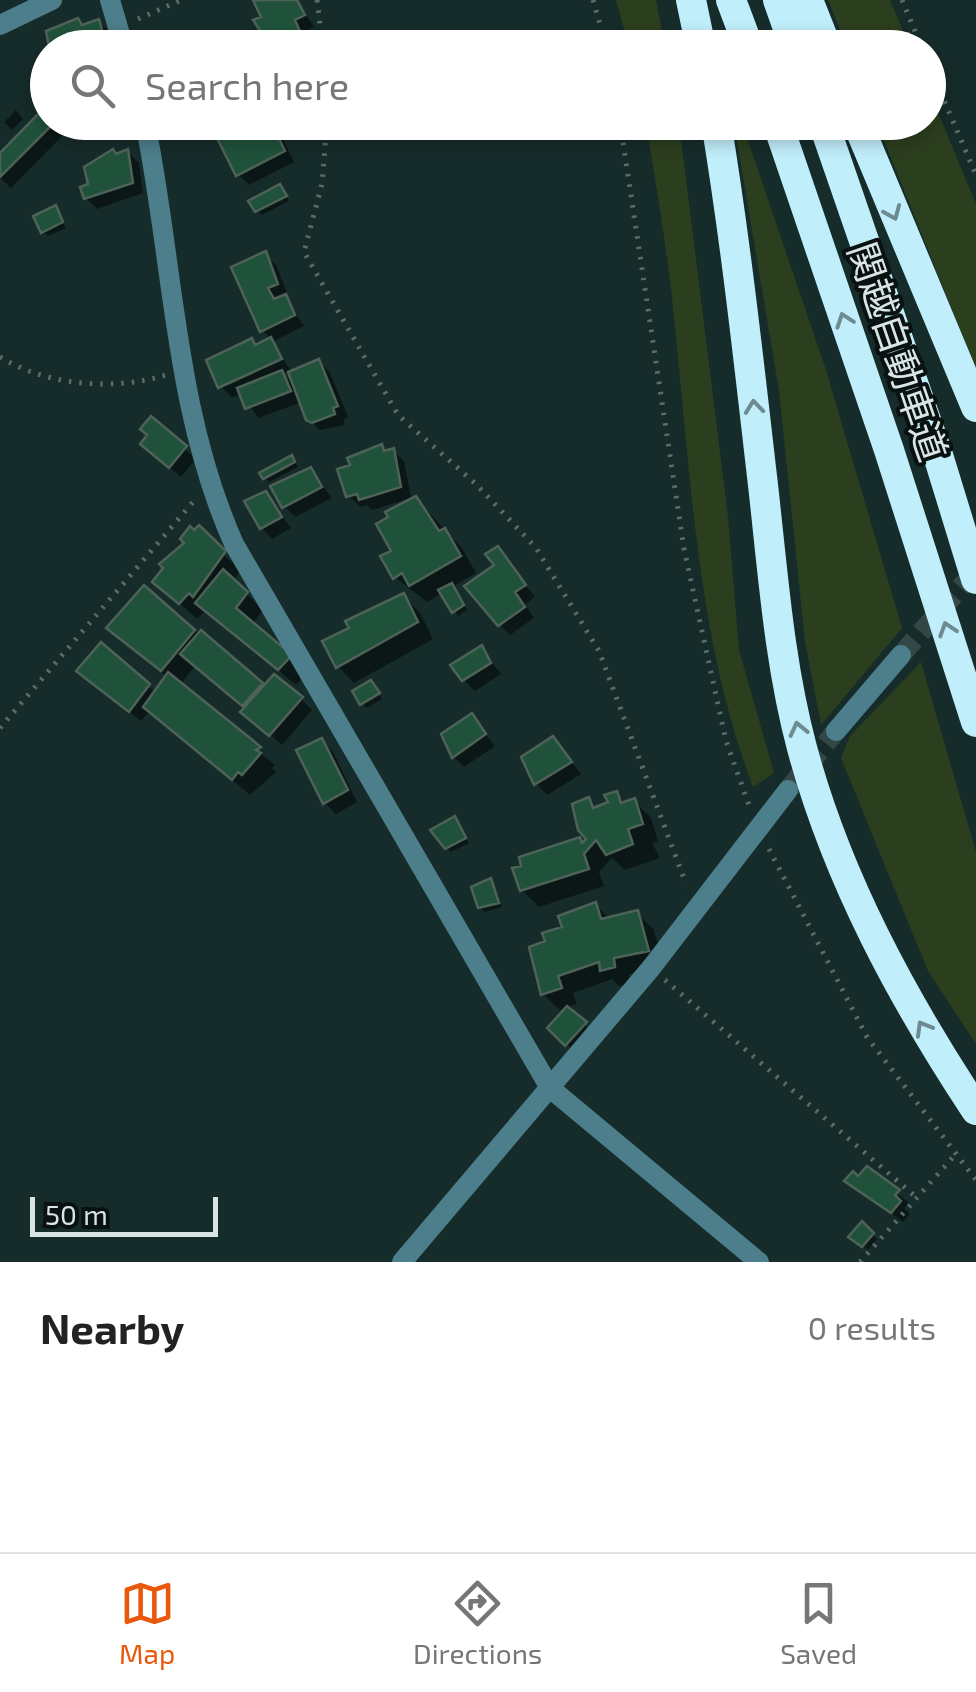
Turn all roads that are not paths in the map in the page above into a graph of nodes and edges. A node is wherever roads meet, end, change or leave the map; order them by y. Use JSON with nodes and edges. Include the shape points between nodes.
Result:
{"nodes":[{"id":1,"x":52,"y":0,"type":"edge"},
{"id":2,"x":110,"y":0,"type":"edge"},
{"id":3,"x":691,"y":0,"type":"edge"},
{"id":4,"x":731,"y":0,"type":"edge"},
{"id":5,"x":778,"y":0,"type":"edge"},
{"id":6,"x":808,"y":0,"type":"edge"},
{"id":7,"x":0,"y":25,"type":"edge"},
{"id":8,"x":119,"y":30,"type":"edge"},
{"id":9,"x":697,"y":30,"type":"edge"},
{"id":10,"x":742,"y":30,"type":"edge"},
{"id":11,"x":789,"y":30,"type":"edge"},
{"id":12,"x":820,"y":30,"type":"edge"},
{"id":13,"x":149,"y":140,"type":"edge"},
{"id":14,"x":719,"y":140,"type":"edge"},
{"id":15,"x":782,"y":140,"type":"edge"},
{"id":16,"x":828,"y":140,"type":"edge"},
{"id":17,"x":864,"y":140,"type":"edge"},
{"id":18,"x":976,"y":407,"type":"edge"},
{"id":19,"x":976,"y":579,"type":"edge"},
{"id":20,"x":901,"y":654,"type":"tunnel mouth"},
{"id":21,"x":976,"y":722,"type":"edge"},
{"id":22,"x":836,"y":731,"type":"tunnel mouth"},
{"id":23,"x":788,"y":790,"type":"tunnel mouth"},
{"id":24,"x":550,"y":1088,"type":"junction"},
{"id":25,"x":976,"y":1110,"type":"edge"},
{"id":26,"x":402,"y":1262,"type":"edge"},
{"id":27,"x":759,"y":1262,"type":"edge"}],
"edges":[{"from":1,"to":7,"type":"street"},
{"from":2,"to":8,"type":"street"},
{"from":3,"to":9,"type":"highway"},
{"from":4,"to":10,"type":"highway"},
{"from":5,"to":11,"type":"highway"},
{"from":6,"to":12,"type":"highway"},
{"from":13,"to":24,"type":"street","via":[[180,371],[208,485],[234,544]]},
{"from":25,"to":14,"type":"highway","one_way":true,"via":[[870,928],[803,750],[783,665]]},
{"from":21,"to":15,"type":"highway","name":"関越自動車道","one_way":true},
{"from":16,"to":19,"type":"highway","name":"関越自動車道"},
{"from":17,"to":18,"type":"highway","one_way":true},
{"from":20,"to":22,"type":"street"},
{"from":23,"to":24,"type":"street"},
{"from":24,"to":26,"type":"street"},
{"from":24,"to":27,"type":"street"}]}
